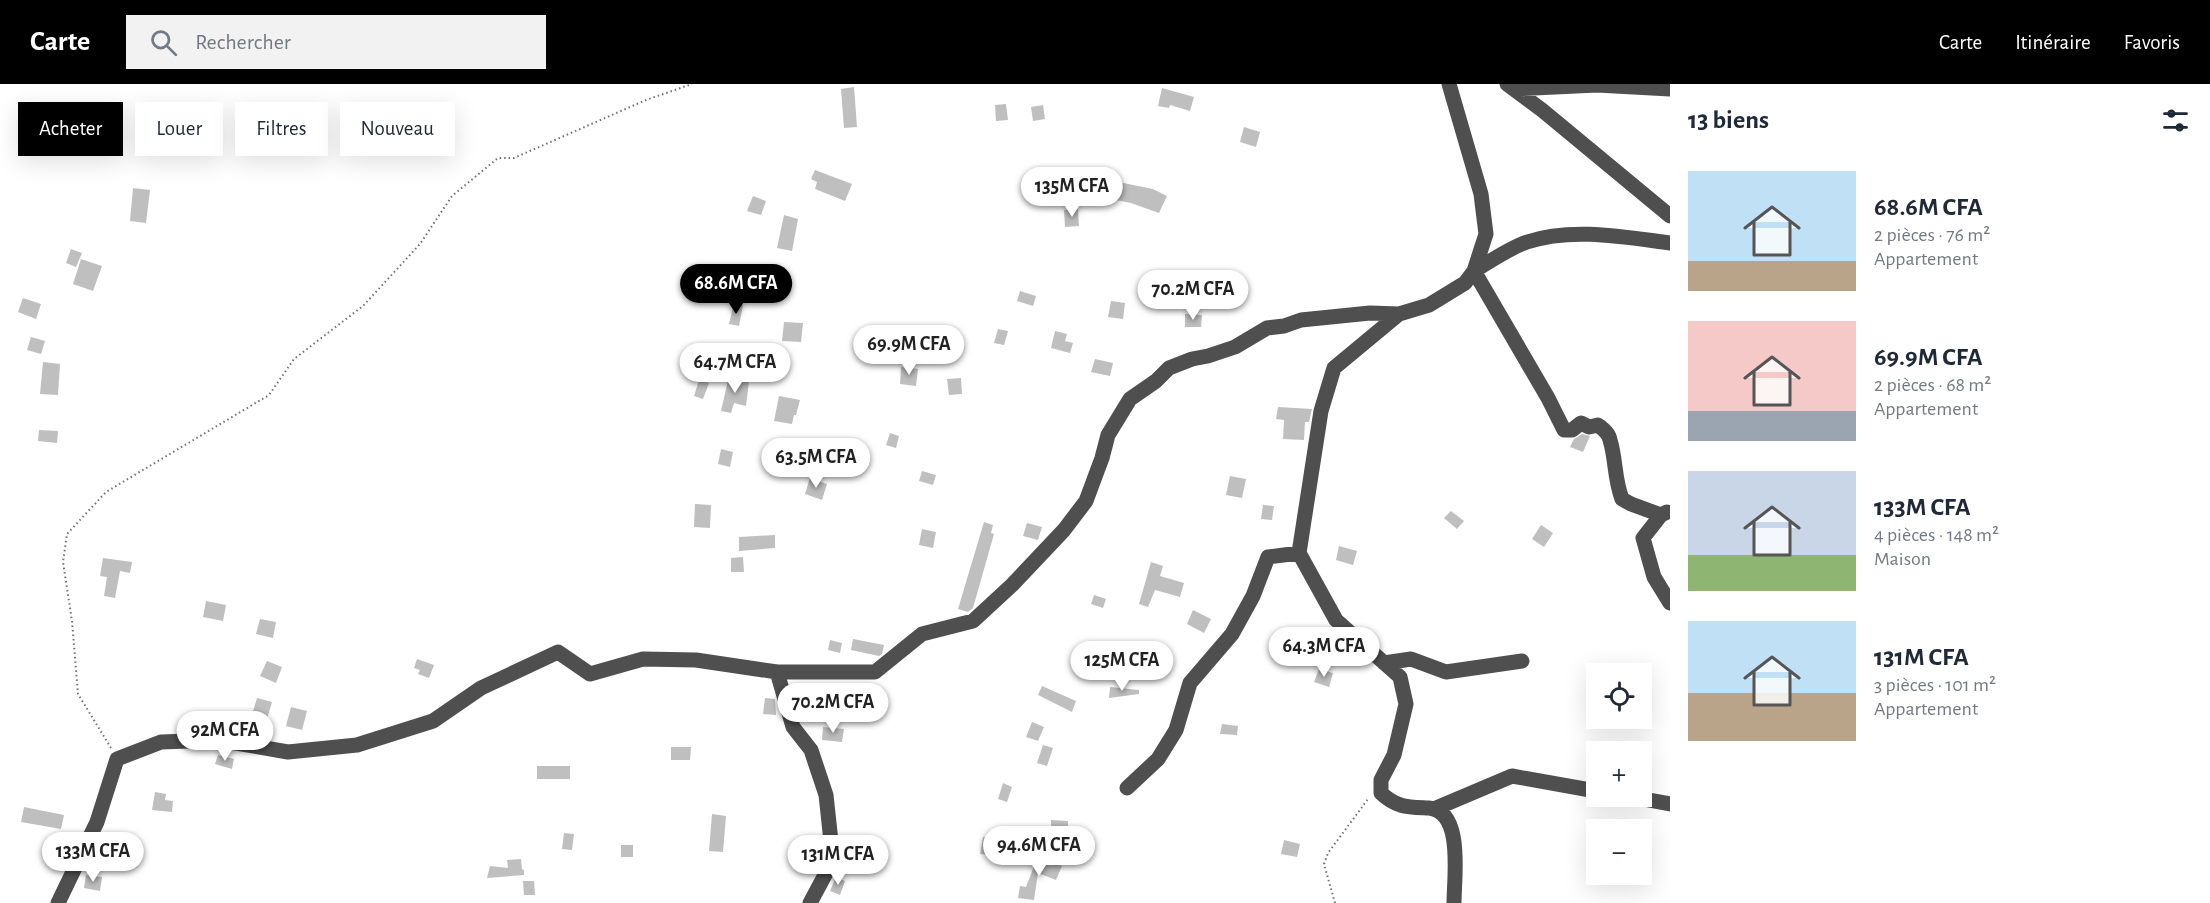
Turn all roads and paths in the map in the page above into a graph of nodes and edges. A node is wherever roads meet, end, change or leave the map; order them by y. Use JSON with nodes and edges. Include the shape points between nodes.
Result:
{"nodes":[{"id":1,"x":692,"y":84,"type":"edge"},
{"id":2,"x":1449,"y":84,"type":"edge"},
{"id":3,"x":1510,"y":86,"type":"edge"},
{"id":4,"x":1670,"y":89,"type":"edge"},
{"id":5,"x":1670,"y":216,"type":"edge"},
{"id":6,"x":1670,"y":243,"type":"edge"},
{"id":7,"x":1474,"y":271,"type":"junction"},
{"id":8,"x":1399,"y":314,"type":"junction"},
{"id":9,"x":1666,"y":513,"type":"edge"},
{"id":10,"x":1299,"y":553,"type":"junction"},
{"id":11,"x":1670,"y":603,"type":"edge"},
{"id":12,"x":1522,"y":661,"type":"dead end"},
{"id":13,"x":1384,"y":663,"type":"junction"},
{"id":14,"x":777,"y":672,"type":"junction"},
{"id":15,"x":117,"y":759,"type":"junction"},
{"id":16,"x":1127,"y":788,"type":"dead end"},
{"id":17,"x":1586,"y":789,"type":"edge"},
{"id":18,"x":1381,"y":793,"type":"junction"},
{"id":19,"x":1652,"y":801,"type":"edge"},
{"id":20,"x":1670,"y":804,"type":"edge"},
{"id":21,"x":1434,"y":808,"type":"junction"},
{"id":22,"x":58,"y":903,"type":"edge"},
{"id":23,"x":810,"y":903,"type":"edge"},
{"id":24,"x":1335,"y":903,"type":"edge"},
{"id":25,"x":1454,"y":903,"type":"edge"}],
"edges":[{"from":1,"to":15,"type":"path","via":[[514,158],[498,158],[452,196],[420,244],[363,306],[294,359],[269,395],[106,492],[67,534],[63,562],[78,694]]},
{"from":2,"to":7,"type":"street","via":[[1481,194],[1486,234]]},
{"from":3,"to":4,"type":"street"},
{"from":3,"to":5,"type":"street"},
{"from":6,"to":7,"type":"street","via":[[1561,234],[1527,242]]},
{"from":7,"to":8,"type":"street","via":[[1465,283],[1429,306]]},
{"from":7,"to":9,"type":"street","via":[[1564,430],[1572,430],[1581,423],[1589,427],[1598,424],[1610,438],[1622,499]]},
{"from":8,"to":10,"type":"street","via":[[1334,368],[1321,411]]},
{"from":8,"to":14,"type":"street","via":[[1301,320],[1267,328],[1235,347],[1169,368],[1130,399],[1108,435],[1086,501],[1064,530],[974,621],[922,634],[875,672]]},
{"from":9,"to":11,"type":"street","via":[[1643,538],[1654,577]]},
{"from":10,"to":13,"type":"street","via":[[1336,620]]},
{"from":10,"to":16,"type":"street","via":[[1268,557],[1232,634],[1190,683],[1176,730],[1158,759]]},
{"from":12,"to":13,"type":"street","via":[[1446,672],[1411,659]]},
{"from":13,"to":18,"type":"street","via":[[1400,677],[1406,704],[1394,755],[1381,780]]},
{"from":14,"to":15,"type":"street","via":[[696,660],[643,659],[590,674],[558,652],[481,688],[433,720],[357,745],[288,752],[218,740],[161,742]]},
{"from":14,"to":23,"type":"street","via":[[793,727],[811,750],[826,795],[833,860]]},
{"from":15,"to":22,"type":"street","via":[[97,822]]},
{"from":17,"to":21,"type":"street","via":[[1512,776]]},
{"from":18,"to":21,"type":"street","via":[[1404,806]]},
{"from":18,"to":24,"type":"path","via":[[1365,800],[1328,853],[1324,864]]},
{"from":19,"to":20,"type":"street"},
{"from":21,"to":25,"type":"street","via":[[1448,819],[1454,831]]}]}
